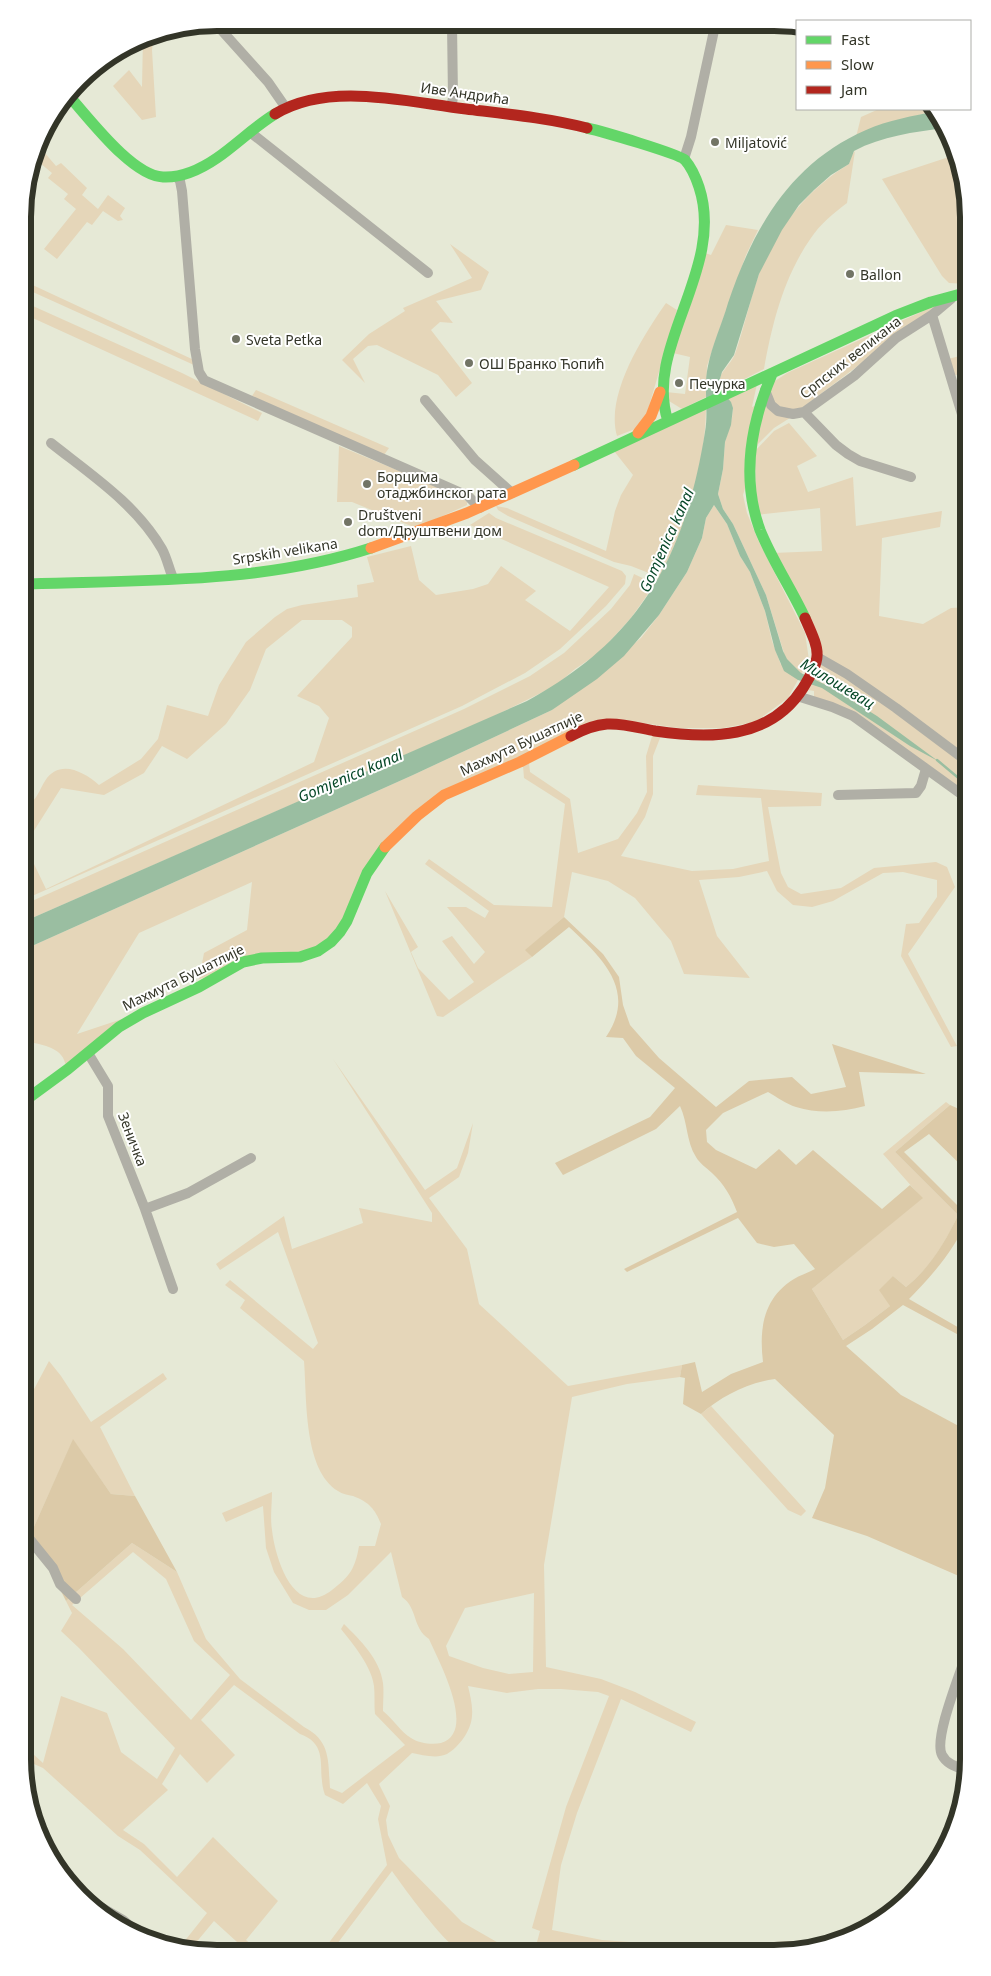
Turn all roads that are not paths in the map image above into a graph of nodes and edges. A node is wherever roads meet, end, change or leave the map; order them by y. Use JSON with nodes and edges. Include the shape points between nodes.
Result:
{"nodes":[{"id":1,"x":222,"y":31,"type":"edge"},
{"id":2,"x":452,"y":31,"type":"edge"},
{"id":3,"x":714,"y":31,"type":"edge"},
{"id":4,"x":73,"y":100,"type":"edge"},
{"id":5,"x":451,"y":107,"type":"junction"},
{"id":6,"x":286,"y":108,"type":"junction"},
{"id":7,"x":250,"y":132,"type":"junction"},
{"id":8,"x":684,"y":159,"type":"junction"},
{"id":9,"x":176,"y":176,"type":"junction"},
{"id":10,"x":428,"y":273,"type":"dead end"},
{"id":11,"x":960,"y":294,"type":"edge"},
{"id":12,"x":960,"y":295,"type":"edge"},
{"id":13,"x":932,"y":315,"type":"junction"},
{"id":14,"x":762,"y":384,"type":"junction"},
{"id":15,"x":661,"y":388,"type":"junction"},
{"id":16,"x":425,"y":400,"type":"dead end"},
{"id":17,"x":960,"y":408,"type":"edge"},
{"id":18,"x":688,"y":412,"type":"junction"},
{"id":19,"x":804,"y":412,"type":"junction"},
{"id":20,"x":668,"y":421,"type":"junction"},
{"id":21,"x":634,"y":437,"type":"junction"},
{"id":22,"x":50,"y":443,"type":"dead end"},
{"id":23,"x":911,"y":477,"type":"dead end"},
{"id":24,"x":512,"y":493,"type":"junction"},
{"id":25,"x":480,"y":508,"type":"junction"},
{"id":26,"x":172,"y":578,"type":"junction"},
{"id":27,"x":31,"y":584,"type":"edge"},
{"id":28,"x":817,"y":663,"type":"junction"},
{"id":29,"x":799,"y":692,"type":"junction"},
{"id":30,"x":960,"y":755,"type":"edge"},
{"id":31,"x":926,"y":769,"type":"junction"},
{"id":32,"x":960,"y":793,"type":"edge"},
{"id":33,"x":838,"y":795,"type":"dead end"},
{"id":34,"x":88,"y":1053,"type":"junction"},
{"id":35,"x":31,"y":1096,"type":"edge"},
{"id":36,"x":251,"y":1158,"type":"dead end"},
{"id":37,"x":145,"y":1209,"type":"junction"},
{"id":38,"x":173,"y":1289,"type":"dead end"},
{"id":39,"x":31,"y":1541,"type":"edge"},
{"id":40,"x":76,"y":1599,"type":"dead end"},
{"id":41,"x":960,"y":1674,"type":"edge"},
{"id":42,"x":959,"y":1767,"type":"edge"}],
"edges":[{"from":1,"to":6,"type":"street","via":[[268,82]]},
{"from":2,"to":5,"type":"street"},
{"from":3,"to":8,"type":"street"},
{"from":4,"to":9,"type":"street","name":"Иве Андрића","via":[[138,168],[154,175]]},
{"from":5,"to":6,"type":"street","name":"Иве Андрића","via":[[387,98],[346,98],[304,101]]},
{"from":5,"to":8,"type":"street","name":"Иве Андрића","via":[[578,125]]},
{"from":6,"to":7,"type":"street","name":"Иве Андрића"},
{"from":7,"to":9,"type":"street","name":"Иве Андрића","via":[[206,165]]},
{"from":7,"to":10,"type":"street"},
{"from":8,"to":15,"type":"street","via":[[702,195],[704,240]]},
{"from":9,"to":25,"type":"street","via":[[182,191],[195,350],[204,380],[468,496]]},
{"from":11,"to":14,"type":"street","name":"Српских великана","via":[[895,316],[772,374]]},
{"from":12,"to":13,"type":"street","name":"Српских великана"},
{"from":13,"to":17,"type":"street"},
{"from":13,"to":19,"type":"street","name":"Српских великана","via":[[896,338],[854,376]]},
{"from":14,"to":18,"type":"street","name":"Srpskih velikana"},
{"from":14,"to":19,"type":"street","name":"Српских великана","via":[[771,405],[778,411]]},
{"from":14,"to":28,"type":"street","via":[[748,478],[751,499],[763,535],[802,612],[816,647]]},
{"from":15,"to":18,"type":"street","via":[[674,409]]},
{"from":15,"to":20,"type":"street"},
{"from":15,"to":21,"type":"street","via":[[648,421]]},
{"from":16,"to":24,"type":"street","via":[[475,460]]},
{"from":18,"to":20,"type":"street","name":"Srpskih velikana"},
{"from":19,"to":23,"type":"street","via":[[848,454]]},
{"from":20,"to":21,"type":"street","name":"Srpskih velikana"},
{"from":21,"to":24,"type":"street","name":"Srpskih velikana"},
{"from":22,"to":26,"type":"street","via":[[116,495],[145,524],[163,551]]},
{"from":24,"to":25,"type":"street","name":"Srpskih velikana"},
{"from":25,"to":26,"type":"street","name":"Srpskih velikana","via":[[386,545],[333,559],[258,572]]},
{"from":26,"to":27,"type":"street","name":"Srpskih velikana"},
{"from":28,"to":29,"type":"street","name":"Махмута Бушатлије"},
{"from":28,"to":30,"type":"street","via":[[847,674]]},
{"from":29,"to":31,"type":"street","via":[[853,716]]},
{"from":29,"to":34,"type":"street","name":"Махмута Бушатлије","via":[[785,710],[765,724],[719,736],[664,732],[625,724],[592,726],[518,764],[440,797],[372,863],[348,922],[331,942],[305,956],[253,958],[239,964],[136,1016]]},
{"from":31,"to":32,"type":"street"},
{"from":31,"to":33,"type":"street","via":[[916,793]]},
{"from":34,"to":35,"type":"street","name":"Махмута Бушатлије"},
{"from":34,"to":37,"type":"street","name":"Зеничка","via":[[108,1086],[108,1116]]},
{"from":36,"to":37,"type":"street","via":[[188,1193]]},
{"from":37,"to":38,"type":"street","name":"Зеничка"},
{"from":39,"to":40,"type":"street","via":[[53,1568],[60,1584]]},
{"from":41,"to":42,"type":"street","via":[[940,1744],[945,1760]]}]}
